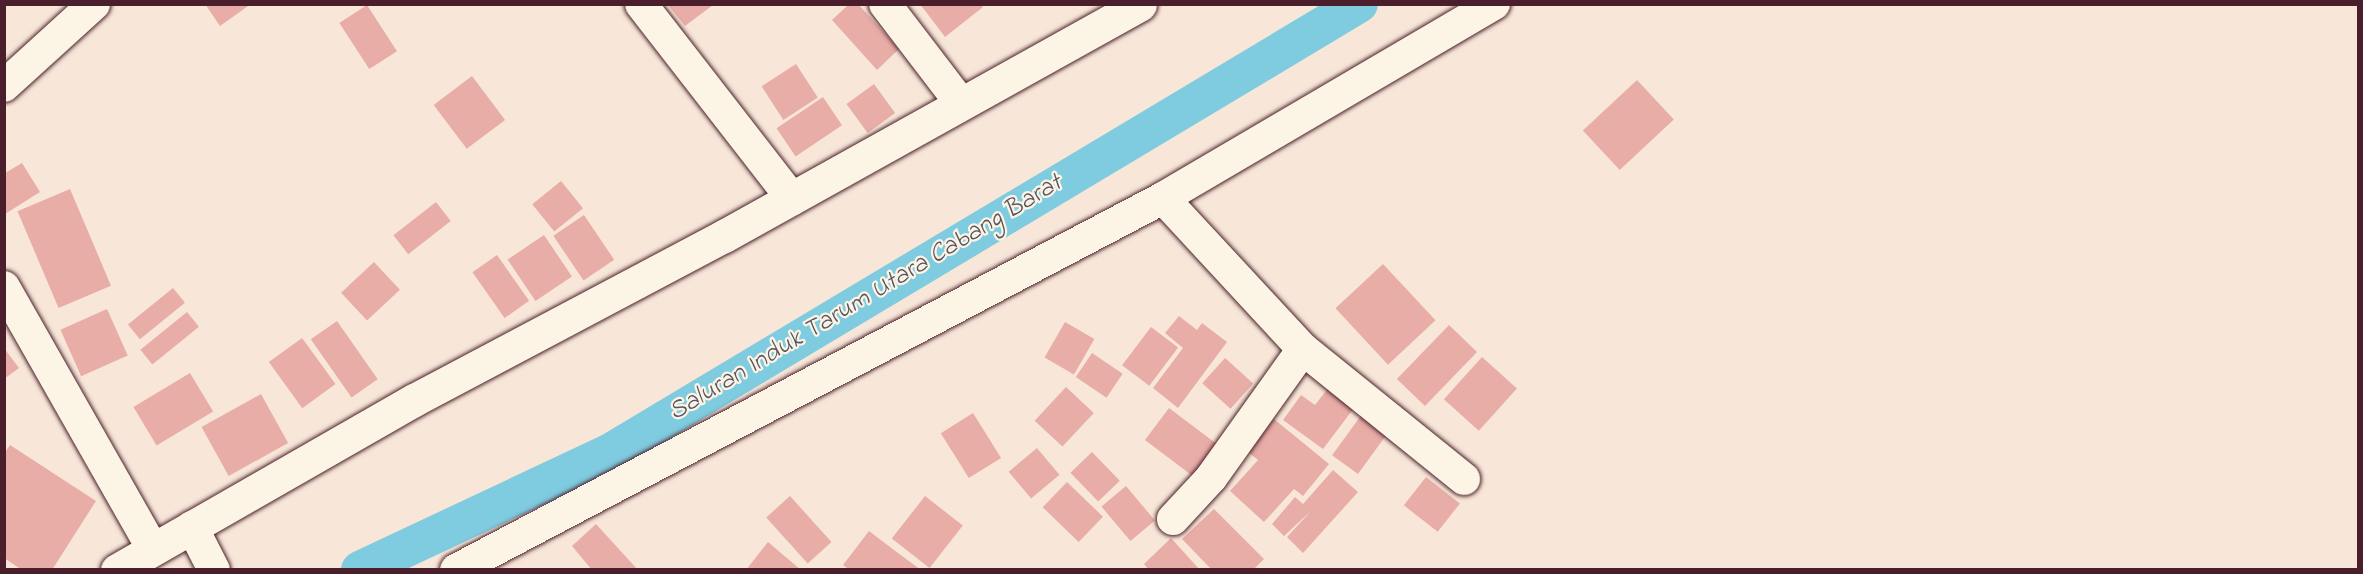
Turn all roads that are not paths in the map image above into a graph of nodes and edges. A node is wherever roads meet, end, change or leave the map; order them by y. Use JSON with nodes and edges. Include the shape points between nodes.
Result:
{"nodes":[{"id":1,"x":94,"y":4,"type":"edge"},
{"id":2,"x":641,"y":4,"type":"edge"},
{"id":3,"x":885,"y":4,"type":"edge"},
{"id":4,"x":1140,"y":4,"type":"edge"},
{"id":5,"x":1494,"y":4,"type":"edge"},
{"id":6,"x":4,"y":86,"type":"edge"},
{"id":7,"x":960,"y":102,"type":"junction"},
{"id":8,"x":1163,"y":198,"type":"junction"},
{"id":9,"x":792,"y":199,"type":"junction"},
{"id":10,"x":4,"y":286,"type":"edge"},
{"id":11,"x":1303,"y":349,"type":"junction"},
{"id":12,"x":1464,"y":479,"type":"dead end"},
{"id":13,"x":1173,"y":519,"type":"dead end"},
{"id":14,"x":192,"y":527,"type":"junction"},
{"id":15,"x":153,"y":549,"type":"junction"},
{"id":16,"x":212,"y":565,"type":"edge"},
{"id":17,"x":117,"y":570,"type":"edge"},
{"id":18,"x":456,"y":570,"type":"edge"}],
"edges":[{"from":1,"to":6,"type":"street"},
{"from":2,"to":9,"type":"street"},
{"from":3,"to":7,"type":"street"},
{"from":4,"to":7,"type":"main road"},
{"from":5,"to":8,"type":"street"},
{"from":7,"to":9,"type":"main road"},
{"from":8,"to":11,"type":"street"},
{"from":8,"to":18,"type":"street"},
{"from":9,"to":14,"type":"main road","via":[[414,400]]},
{"from":10,"to":15,"type":"street"},
{"from":11,"to":12,"type":"street"},
{"from":11,"to":13,"type":"street","via":[[1211,478]]},
{"from":14,"to":15,"type":"main road"},
{"from":14,"to":16,"type":"street"},
{"from":15,"to":17,"type":"main road"}]}
